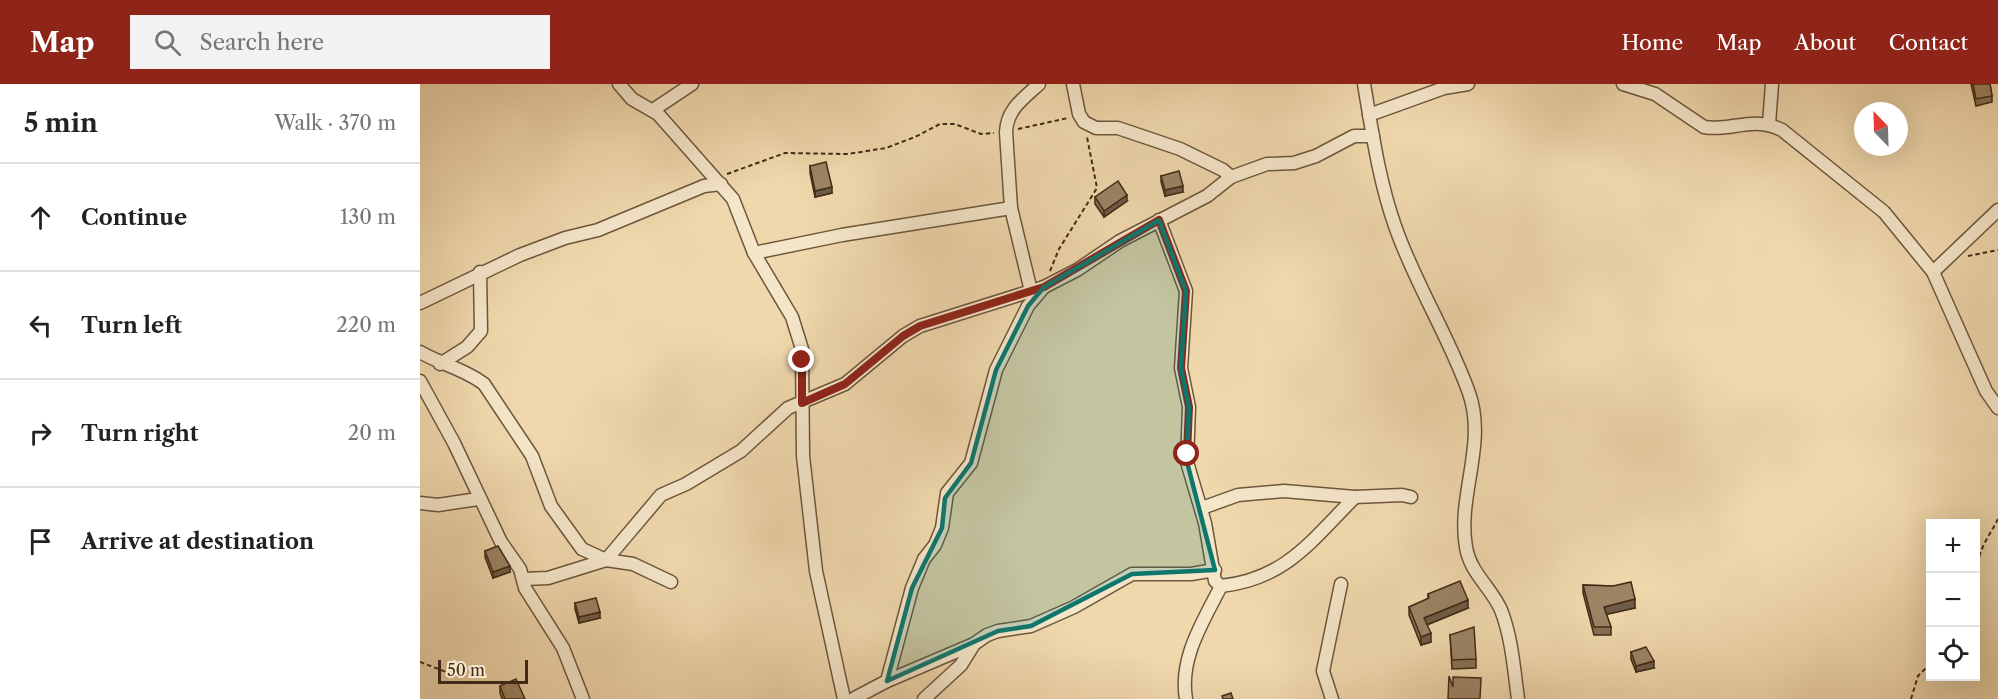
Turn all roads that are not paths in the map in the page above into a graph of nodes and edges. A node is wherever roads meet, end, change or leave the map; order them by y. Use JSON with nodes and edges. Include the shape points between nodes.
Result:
{"nodes":[{"id":1,"x":619,"y":84,"type":"edge"},
{"id":2,"x":692,"y":84,"type":"edge"},
{"id":3,"x":1039,"y":84,"type":"edge"},
{"id":4,"x":1074,"y":84,"type":"edge"},
{"id":5,"x":1364,"y":84,"type":"edge"},
{"id":6,"x":1468,"y":84,"type":"edge"},
{"id":7,"x":1623,"y":84,"type":"edge"},
{"id":8,"x":1772,"y":84,"type":"edge"},
{"id":9,"x":653,"y":110,"type":"junction"},
{"id":10,"x":1369,"y":115,"type":"junction"},
{"id":11,"x":1769,"y":124,"type":"junction"},
{"id":12,"x":1373,"y":136,"type":"junction"},
{"id":13,"x":1231,"y":177,"type":"junction"},
{"id":14,"x":718,"y":182,"type":"junction"},
{"id":15,"x":1011,"y":208,"type":"junction"},
{"id":16,"x":1998,"y":210,"type":"edge"},
{"id":17,"x":1159,"y":220,"type":"junction"},
{"id":18,"x":754,"y":253,"type":"junction"},
{"id":19,"x":480,"y":272,"type":"junction"},
{"id":20,"x":1934,"y":272,"type":"junction"},
{"id":21,"x":1037,"y":289,"type":"junction"},
{"id":22,"x":420,"y":303,"type":"edge"},
{"id":23,"x":420,"y":352,"type":"edge"},
{"id":24,"x":440,"y":364,"type":"junction"},
{"id":25,"x":420,"y":381,"type":"edge"},
{"id":26,"x":802,"y":403,"type":"junction"},
{"id":27,"x":1998,"y":408,"type":"edge"},
{"id":28,"x":1355,"y":497,"type":"junction"},
{"id":29,"x":1411,"y":497,"type":"dead end"},
{"id":30,"x":478,"y":499,"type":"junction"},
{"id":31,"x":420,"y":503,"type":"edge"},
{"id":32,"x":1202,"y":508,"type":"junction"},
{"id":33,"x":606,"y":560,"type":"junction"},
{"id":34,"x":1215,"y":570,"type":"junction"},
{"id":35,"x":524,"y":579,"type":"junction"},
{"id":36,"x":671,"y":582,"type":"dead end"},
{"id":37,"x":1341,"y":584,"type":"dead end"},
{"id":38,"x":1221,"y":586,"type":"junction"},
{"id":39,"x":974,"y":644,"type":"junction"},
{"id":40,"x":887,"y":681,"type":"junction"},
{"id":41,"x":583,"y":699,"type":"edge"},
{"id":42,"x":844,"y":699,"type":"edge"},
{"id":43,"x":853,"y":699,"type":"edge"},
{"id":44,"x":924,"y":699,"type":"edge"},
{"id":45,"x":1186,"y":699,"type":"edge"},
{"id":46,"x":1332,"y":699,"type":"edge"},
{"id":47,"x":1518,"y":699,"type":"edge"}],
"edges":[{"from":1,"to":9,"type":"street","via":[[632,99]]},
{"from":2,"to":9,"type":"street"},
{"from":3,"to":15,"type":"street","via":[[1012,108],[1006,119]]},
{"from":4,"to":13,"type":"street","via":[[1081,118],[1096,128],[1118,128],[1180,149]]},
{"from":5,"to":10,"type":"street"},
{"from":6,"to":10,"type":"street","via":[[1444,88]]},
{"from":7,"to":11,"type":"street","via":[[1655,94],[1704,127]]},
{"from":8,"to":11,"type":"street"},
{"from":9,"to":14,"type":"street"},
{"from":10,"to":12,"type":"street"},
{"from":11,"to":20,"type":"street","via":[[1782,130],[1884,212]]},
{"from":12,"to":13,"type":"street","via":[[1354,136],[1316,156],[1294,163],[1267,164]]},
{"from":12,"to":47,"type":"street","via":[[1395,226],[1470,395],[1475,449],[1464,529],[1466,548],[1472,567],[1500,608]]},
{"from":13,"to":17,"type":"street","via":[[1207,196]]},
{"from":14,"to":18,"type":"street","via":[[733,199]]},
{"from":14,"to":19,"type":"street"},
{"from":15,"to":18,"type":"street"},
{"from":15,"to":21,"type":"street"},
{"from":16,"to":20,"type":"street"},
{"from":17,"to":21,"type":"street"},
{"from":17,"to":32,"type":"street","via":[[1186,291],[1181,368],[1189,407],[1187,462]]},
{"from":18,"to":26,"type":"street","via":[[792,317],[802,349]]},
{"from":19,"to":22,"type":"street"},
{"from":19,"to":24,"type":"street","via":[[481,331],[467,347]]},
{"from":20,"to":27,"type":"street","via":[[1986,391]]},
{"from":21,"to":26,"type":"street","via":[[920,326],[845,384]]},
{"from":21,"to":40,"type":"street","via":[[996,370],[971,463],[947,493],[942,528],[912,588]]},
{"from":23,"to":24,"type":"street"},
{"from":24,"to":33,"type":"street","via":[[474,376],[483,384],[532,456],[551,506],[568,532],[587,553]]},
{"from":25,"to":30,"type":"street","via":[[454,443]]},
{"from":26,"to":33,"type":"street","via":[[788,408],[741,451],[661,495]]},
{"from":26,"to":42,"type":"street","via":[[803,456],[816,572]]},
{"from":28,"to":29,"type":"street"},
{"from":28,"to":32,"type":"street","via":[[1284,491],[1238,495]]},
{"from":28,"to":38,"type":"street","via":[[1299,556],[1261,578]]},
{"from":30,"to":31,"type":"street","via":[[438,505]]},
{"from":30,"to":35,"type":"street"},
{"from":32,"to":34,"type":"street"},
{"from":33,"to":35,"type":"street","via":[[548,578]]},
{"from":33,"to":36,"type":"street","via":[[633,564]]},
{"from":34,"to":38,"type":"street","via":[[1215,581]]},
{"from":34,"to":39,"type":"street","via":[[1132,574],[1074,607],[1031,626],[998,631]]},
{"from":35,"to":41,"type":"street","via":[[525,588],[563,648]]},
{"from":37,"to":46,"type":"street","via":[[1323,671]]},
{"from":38,"to":45,"type":"street","via":[[1190,649],[1183,682]]},
{"from":39,"to":40,"type":"street"},
{"from":39,"to":44,"type":"street","via":[[961,665]]},
{"from":40,"to":43,"type":"street"}]}
